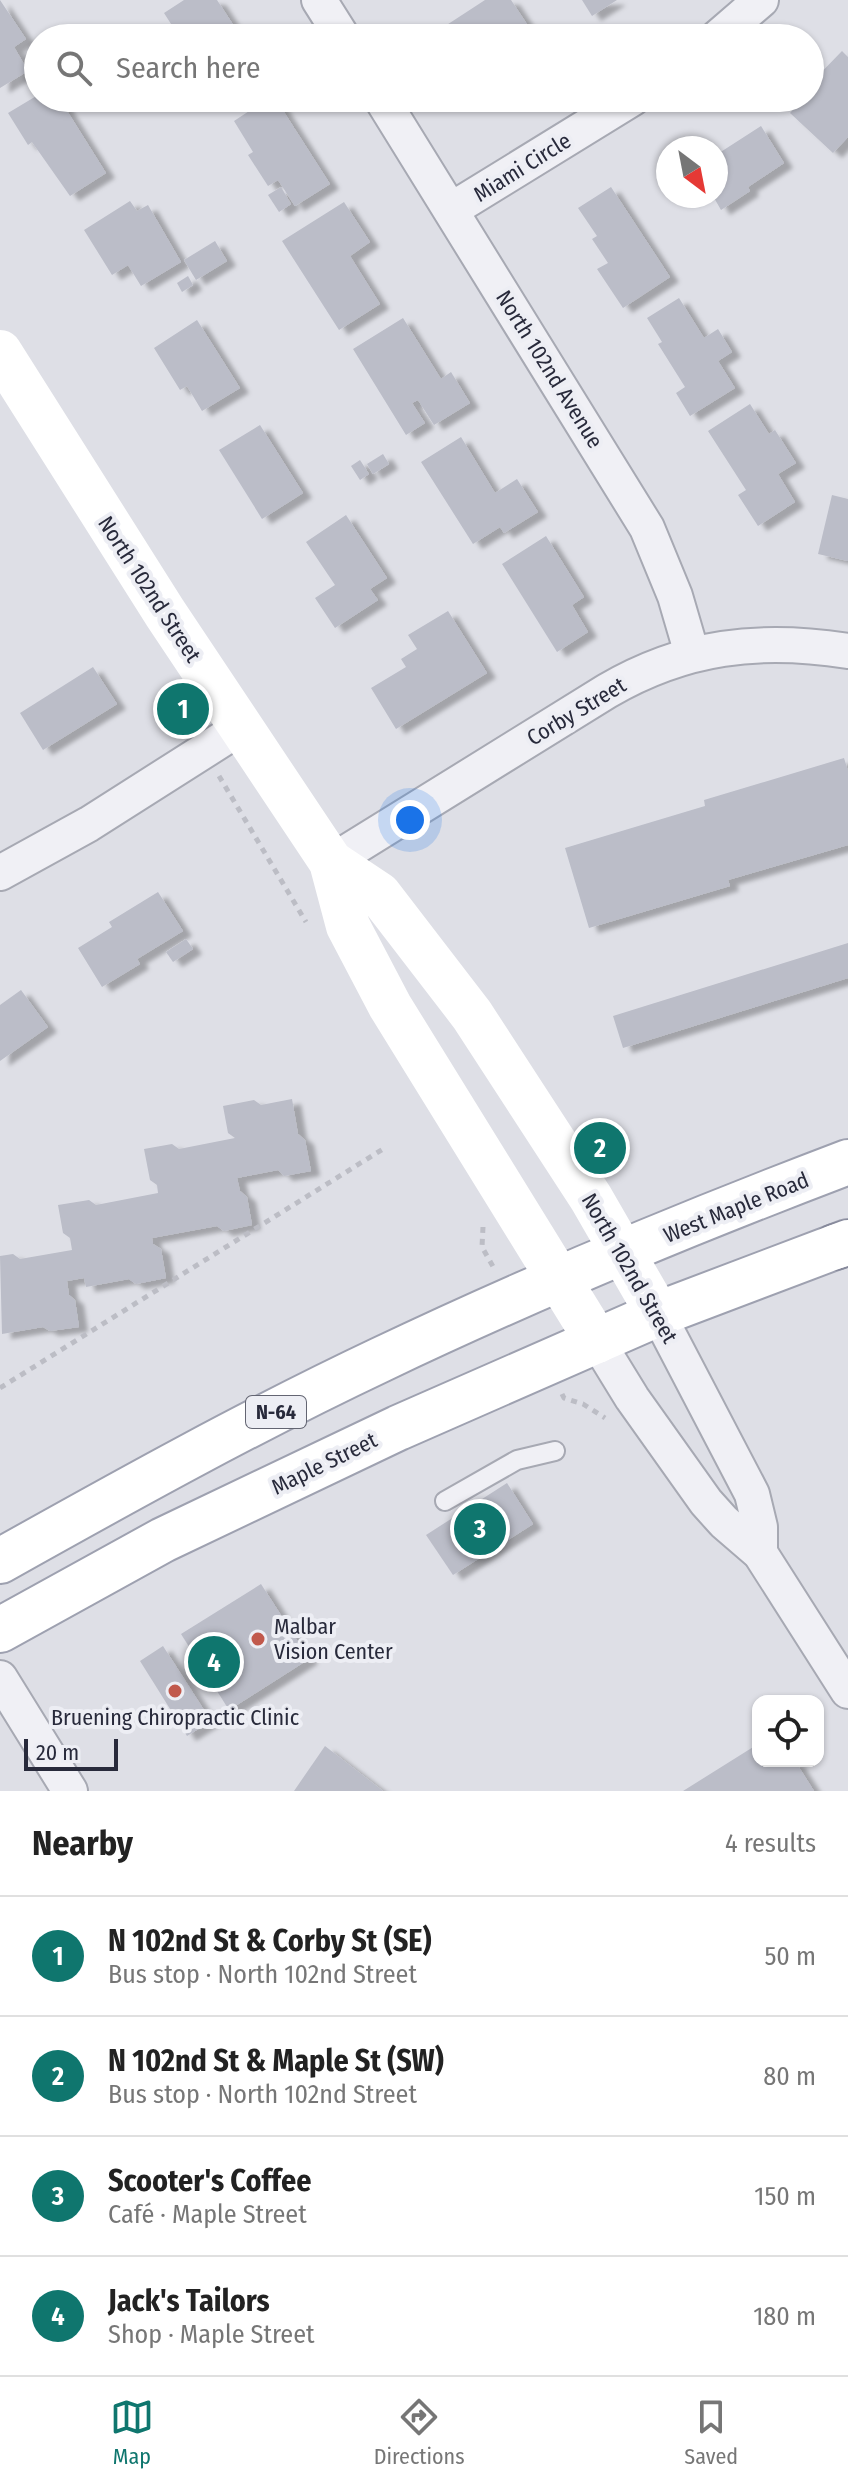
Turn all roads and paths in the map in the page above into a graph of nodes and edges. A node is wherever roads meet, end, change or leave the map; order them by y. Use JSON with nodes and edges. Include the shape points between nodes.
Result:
{"nodes":[{"id":1,"x":319,"y":0,"type":"edge"},
{"id":2,"x":761,"y":0,"type":"edge"},
{"id":3,"x":334,"y":24,"type":"edge"},
{"id":4,"x":733,"y":24,"type":"edge"},
{"id":5,"x":390,"y":112,"type":"edge"},
{"id":6,"x":610,"y":112,"type":"edge"},
{"id":7,"x":451,"y":210,"type":"junction"},
{"id":8,"x":0,"y":352,"type":"edge"},
{"id":9,"x":848,"y":651,"type":"edge"},
{"id":10,"x":692,"y":654,"type":"junction"},
{"id":11,"x":240,"y":728,"type":"junction"},
{"id":12,"x":331,"y":862,"type":"junction"},
{"id":13,"x":0,"y":873,"type":"edge"},
{"id":14,"x":383,"y":1149,"type":"dead end"},
{"id":15,"x":848,"y":1162,"type":"edge"},
{"id":16,"x":844,"y":1244,"type":"edge"},
{"id":17,"x":624,"y":1252,"type":"junction"},
{"id":18,"x":560,"y":1281,"type":"junction"},
{"id":19,"x":658,"y":1314,"type":"junction"},
{"id":20,"x":597,"y":1341,"type":"junction"},
{"id":21,"x":0,"y":1388,"type":"edge"},
{"id":22,"x":564,"y":1398,"type":"dead end"},
{"id":23,"x":606,"y":1419,"type":"dead end"},
{"id":24,"x":555,"y":1451,"type":"dead end"},
{"id":25,"x":445,"y":1501,"type":"dead end"},
{"id":26,"x":760,"y":1553,"type":"junction"},
{"id":27,"x":0,"y":1561,"type":"edge"},
{"id":28,"x":0,"y":1630,"type":"edge"},
{"id":29,"x":0,"y":1678,"type":"edge"},
{"id":30,"x":848,"y":1691,"type":"edge"},
{"id":31,"x":70,"y":1791,"type":"edge"}],
"edges":[{"from":1,"to":3,"type":"street"},
{"from":2,"to":4,"type":"street"},
{"from":5,"to":7,"type":"street","name":"North 102nd Avenue"},
{"from":6,"to":7,"type":"street","name":"Miami Circle"},
{"from":7,"to":10,"type":"street","name":"North 102nd Avenue","via":[[647,528]]},
{"from":8,"to":11,"type":"main road","name":"North 102nd Street"},
{"from":9,"to":10,"type":"street","name":"Corby Street","via":[[746,645]]},
{"from":10,"to":12,"type":"street","name":"Corby Street","via":[[622,683]]},
{"from":11,"to":12,"type":"main road","name":"North 102nd Street"},
{"from":11,"to":13,"type":"street","via":[[89,824]]},
{"from":12,"to":17,"type":"main road","name":"North 102nd Street","via":[[379,894],[445,980],[521,1087]]},
{"from":12,"to":18,"type":"main road","name":"North 102nd Street","via":[[348,926],[390,1006]]},
{"from":14,"to":21,"type":"path"},
{"from":15,"to":17,"type":"main road","name":"West Maple Road","number":"N-64"},
{"from":16,"to":19,"type":"main road"},
{"from":17,"to":18,"type":"main road","number":"N-64"},
{"from":17,"to":19,"type":"main road","name":"North 102nd Street"},
{"from":18,"to":20,"type":"main road","name":"North 102nd Street"},
{"from":18,"to":27,"type":"main road","number":"N-64","via":[[301,1399]]},
{"from":19,"to":20,"type":"main road","name":"Maple Street"},
{"from":19,"to":26,"type":"street","name":"North 102nd Street","via":[[752,1494]]},
{"from":20,"to":26,"type":"street","name":"North 102nd Street","via":[[706,1502]]},
{"from":20,"to":28,"type":"main road","name":"Maple Street","via":[[219,1513]]},
{"from":22,"to":23,"type":"path"},
{"from":24,"to":25,"type":"lane","via":[[517,1460]]},
{"from":26,"to":30,"type":"street","name":"North 102nd Street"},
{"from":29,"to":31,"type":"street"}]}
